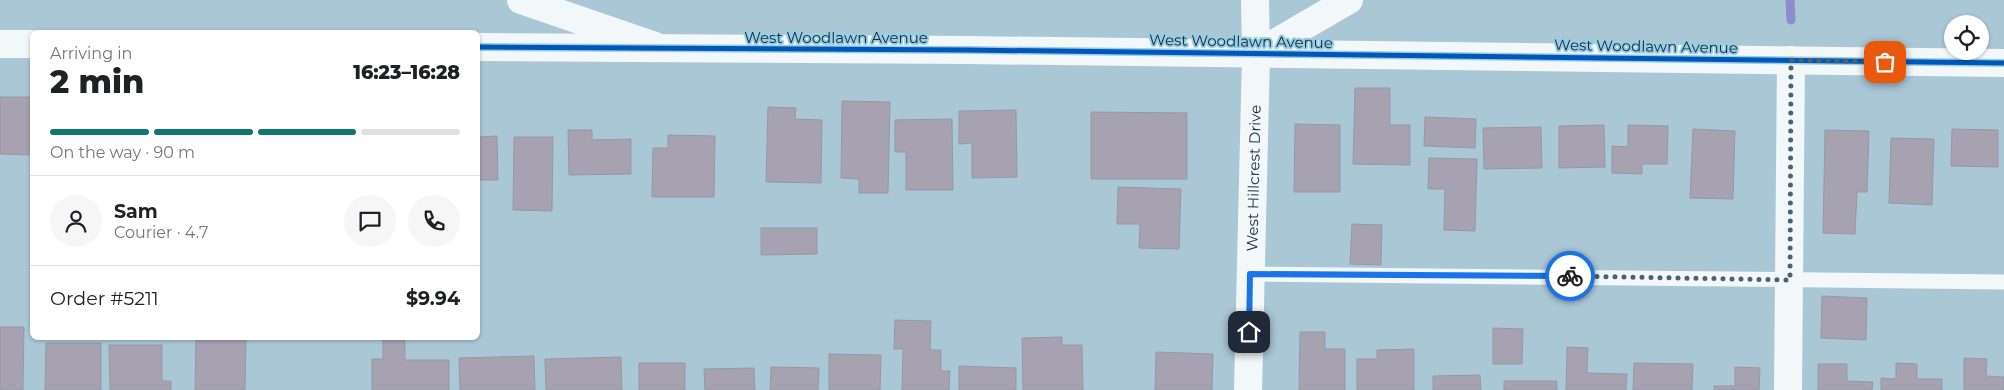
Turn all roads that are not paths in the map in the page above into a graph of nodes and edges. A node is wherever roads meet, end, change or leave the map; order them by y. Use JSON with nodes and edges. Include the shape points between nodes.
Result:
{"nodes":[{"id":1,"x":521,"y":0,"type":"edge"},
{"id":2,"x":1255,"y":0,"type":"edge"},
{"id":3,"x":1349,"y":0,"type":"edge"},
{"id":4,"x":0,"y":44,"type":"edge"},
{"id":5,"x":30,"y":44,"type":"edge"},
{"id":6,"x":480,"y":47,"type":"edge"},
{"id":7,"x":661,"y":48,"type":"junction"},
{"id":8,"x":1256,"y":54,"type":"junction"},
{"id":9,"x":1791,"y":60,"type":"junction"},
{"id":10,"x":2004,"y":63,"type":"edge"},
{"id":11,"x":1250,"y":274,"type":"junction"},
{"id":12,"x":1790,"y":280,"type":"junction"},
{"id":13,"x":2004,"y":282,"type":"edge"},
{"id":14,"x":1248,"y":390,"type":"edge"},
{"id":15,"x":1788,"y":390,"type":"edge"}],
"edges":[{"from":1,"to":7,"type":"street"},
{"from":2,"to":8,"type":"street","name":"West Hillcrest Drive"},
{"from":3,"to":8,"type":"street"},
{"from":4,"to":5,"type":"street"},
{"from":6,"to":7,"type":"street","name":"West Woodlawn Avenue"},
{"from":7,"to":8,"type":"street","name":"West Woodlawn Avenue"},
{"from":8,"to":9,"type":"street","name":"West Woodlawn Avenue"},
{"from":8,"to":11,"type":"street","name":"West Hillcrest Drive"},
{"from":9,"to":10,"type":"street","name":"West Woodlawn Avenue"},
{"from":9,"to":12,"type":"street"},
{"from":11,"to":12,"type":"lane"},
{"from":11,"to":14,"type":"street","name":"West Hillcrest Drive"},
{"from":12,"to":13,"type":"lane"},
{"from":12,"to":15,"type":"street"}]}
